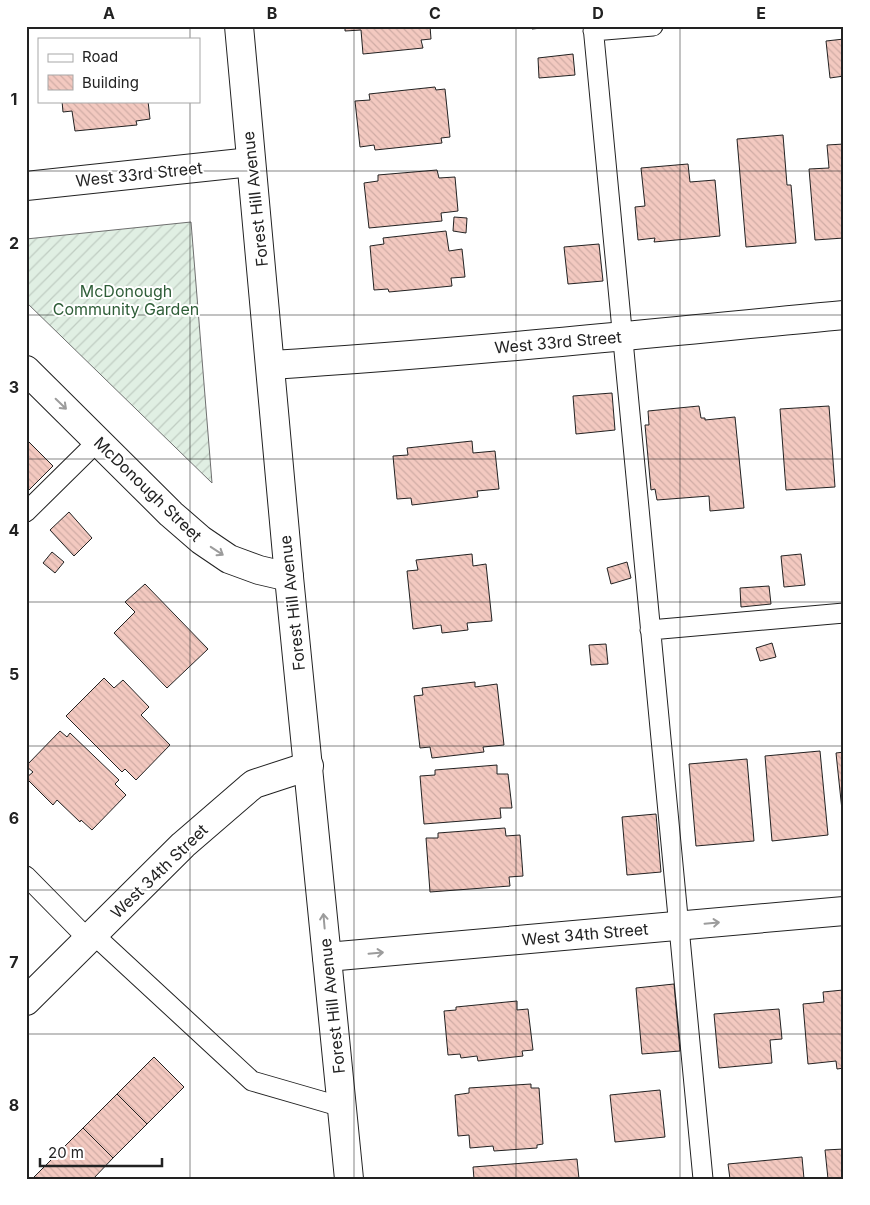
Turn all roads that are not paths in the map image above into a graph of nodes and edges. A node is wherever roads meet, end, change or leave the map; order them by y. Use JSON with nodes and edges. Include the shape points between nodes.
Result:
{"nodes":[{"id":1,"x":239,"y":26,"type":"edge"},
{"id":2,"x":653,"y":26,"type":"edge"},
{"id":3,"x":593,"y":29,"type":"edge"},
{"id":4,"x":251,"y":162,"type":"junction"},
{"id":5,"x":26,"y":186,"type":"edge"},
{"id":6,"x":844,"y":315,"type":"edge"},
{"id":7,"x":622,"y":336,"type":"junction"},
{"id":8,"x":271,"y":365,"type":"junction"},
{"id":9,"x":26,"y":370,"type":"edge"},
{"id":10,"x":98,"y":441,"type":"junction"},
{"id":11,"x":26,"y":512,"type":"edge"},
{"id":12,"x":289,"y":577,"type":"junction"},
{"id":13,"x":844,"y":613,"type":"edge"},
{"id":14,"x":650,"y":630,"type":"junction"},
{"id":15,"x":309,"y":766,"type":"junction"},
{"id":16,"x":26,"y":876,"type":"edge"},
{"id":17,"x":844,"y":911,"type":"edge"},
{"id":18,"x":679,"y":926,"type":"junction"},
{"id":19,"x":91,"y":937,"type":"junction"},
{"id":20,"x":327,"y":957,"type":"junction"},
{"id":21,"x":26,"y":1001,"type":"edge"},
{"id":22,"x":342,"y":1107,"type":"junction"},
{"id":23,"x":349,"y":1179,"type":"edge"},
{"id":24,"x":703,"y":1179,"type":"edge"}],
"edges":[{"from":1,"to":4,"type":"street","name":"Forest Hill Avenue"},
{"from":2,"to":3,"type":"lane"},
{"from":3,"to":7,"type":"lane"},
{"from":4,"to":5,"type":"street","name":"West 33rd Street"},
{"from":4,"to":8,"type":"street","name":"Forest Hill Avenue"},
{"from":6,"to":7,"type":"street","name":"West 33rd Street"},
{"from":7,"to":8,"type":"street","name":"West 33rd Street"},
{"from":7,"to":14,"type":"lane"},
{"from":8,"to":12,"type":"street","name":"Forest Hill Avenue"},
{"from":9,"to":10,"type":"street","name":"McDonough Street","one_way":true},
{"from":10,"to":11,"type":"lane"},
{"from":10,"to":12,"type":"street","name":"McDonough Street","one_way":true,"via":[[201,540],[230,559]]},
{"from":12,"to":15,"type":"street","name":"Forest Hill Avenue"},
{"from":13,"to":14,"type":"lane"},
{"from":14,"to":18,"type":"lane"},
{"from":15,"to":19,"type":"street","name":"West 34th Street","via":[[254,784],[183,845]]},
{"from":20,"to":15,"type":"street","name":"Forest Hill Avenue","one_way":true},
{"from":16,"to":19,"type":"lane"},
{"from":18,"to":17,"type":"street","name":"West 34th Street","one_way":true},
{"from":20,"to":18,"type":"street","name":"West 34th Street","one_way":true},
{"from":18,"to":24,"type":"lane"},
{"from":19,"to":21,"type":"street","name":"West 34th Street"},
{"from":19,"to":22,"type":"lane","via":[[252,1081]]},
{"from":20,"to":22,"type":"street","name":"Forest Hill Avenue"},
{"from":22,"to":23,"type":"street","name":"Forest Hill Avenue"}]}
